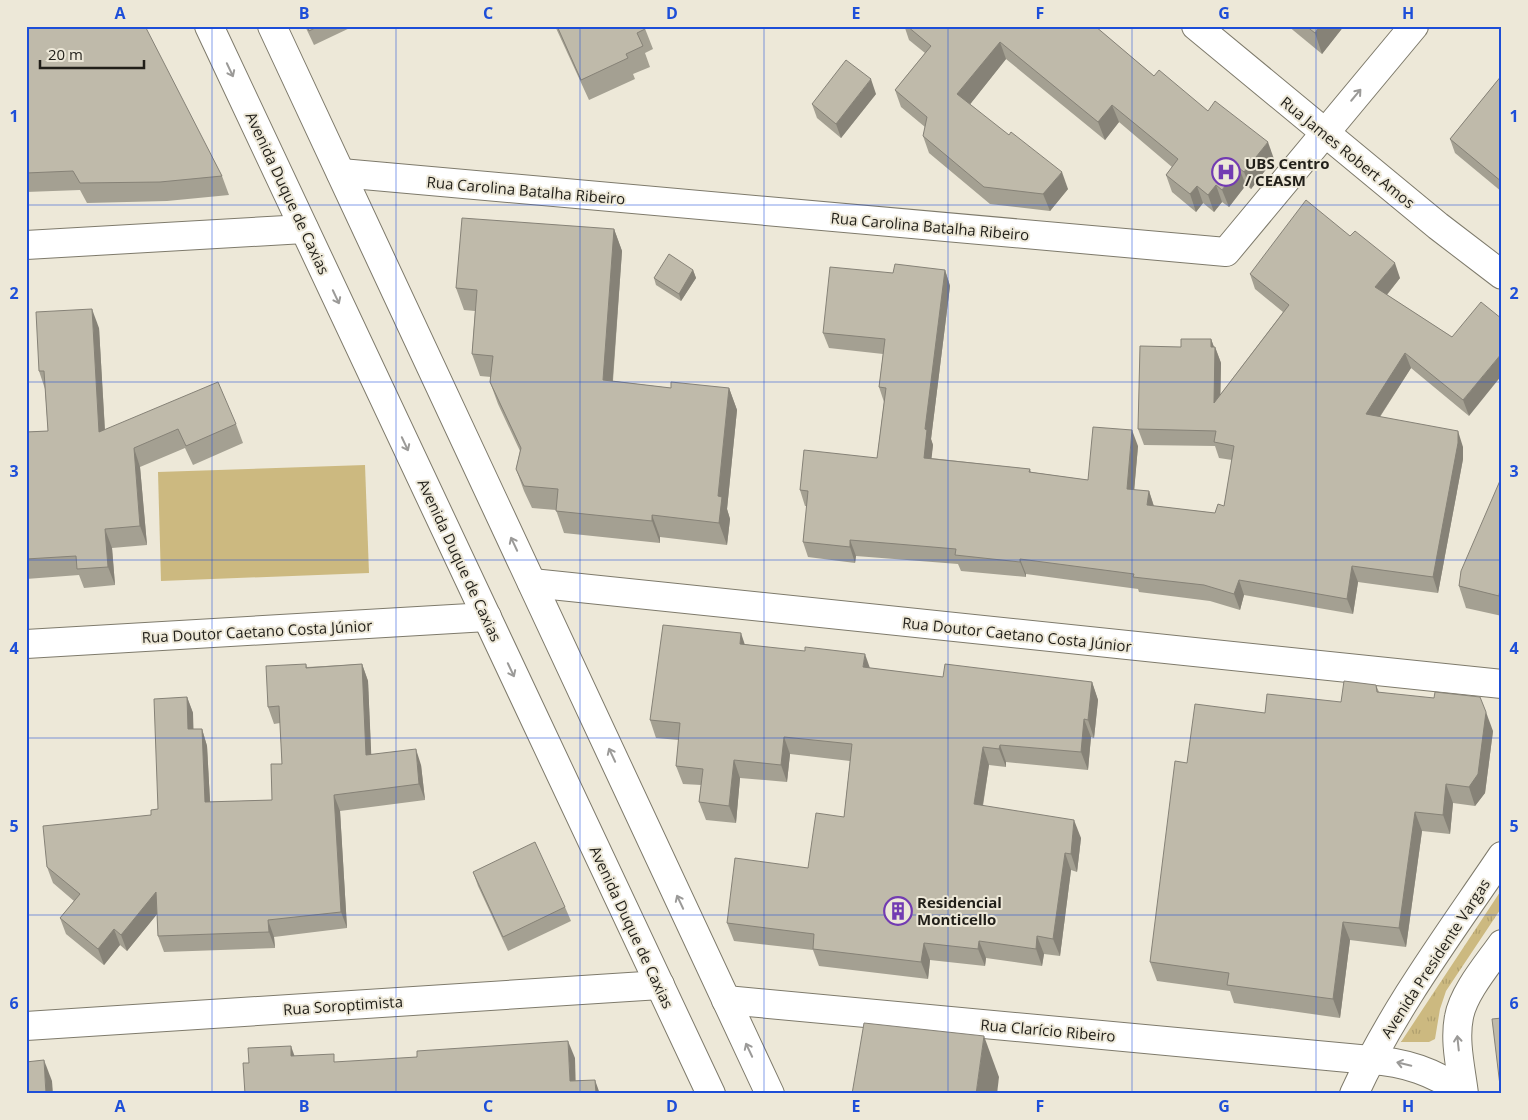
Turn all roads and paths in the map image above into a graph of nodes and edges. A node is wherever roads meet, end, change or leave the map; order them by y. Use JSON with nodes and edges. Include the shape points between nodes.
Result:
{"nodes":[{"id":1,"x":209,"y":26,"type":"edge"},
{"id":2,"x":272,"y":26,"type":"edge"},
{"id":3,"x":1196,"y":26,"type":"edge"},
{"id":4,"x":1414,"y":26,"type":"edge"},
{"id":5,"x":1325,"y":133,"type":"junction"},
{"id":6,"x":341,"y":173,"type":"junction"},
{"id":7,"x":304,"y":229,"type":"junction"},
{"id":8,"x":26,"y":244,"type":"edge"},
{"id":9,"x":1502,"y":275,"type":"edge"},
{"id":10,"x":532,"y":583,"type":"junction"},
{"id":11,"x":487,"y":617,"type":"junction"},
{"id":12,"x":26,"y":644,"type":"edge"},
{"id":13,"x":1502,"y":684,"type":"edge"},
{"id":14,"x":1502,"y":856,"type":"edge"},
{"id":15,"x":1502,"y":944,"type":"edge"},
{"id":16,"x":660,"y":985,"type":"junction"},
{"id":17,"x":726,"y":1000,"type":"junction"},
{"id":18,"x":26,"y":1026,"type":"edge"},
{"id":19,"x":1370,"y":1060,"type":"junction"},
{"id":20,"x":1464,"y":1093,"type":"edge"},
{"id":21,"x":711,"y":1094,"type":"edge"},
{"id":22,"x":770,"y":1094,"type":"edge"},
{"id":23,"x":1354,"y":1094,"type":"edge"}],
"edges":[{"from":1,"to":7,"type":"street","name":"Avenida Duque de Caxias","one_way":true},
{"from":2,"to":6,"type":"street"},
{"from":3,"to":5,"type":"street","name":"Rua James Robert Amos"},
{"from":5,"to":4,"type":"street","name":"Rua Carolina Batalha Ribeiro","one_way":true},
{"from":5,"to":6,"type":"street","name":"Rua Carolina Batalha Ribeiro","via":[[1226,252]]},
{"from":5,"to":9,"type":"street","name":"Rua James Robert Amos"},
{"from":10,"to":6,"type":"street","one_way":true},
{"from":7,"to":8,"type":"street"},
{"from":7,"to":11,"type":"street","name":"Avenida Duque de Caxias","one_way":true},
{"from":10,"to":13,"type":"street","name":"Rua Doutor Caetano Costa Júnior"},
{"from":17,"to":10,"type":"street","one_way":true},
{"from":11,"to":12,"type":"street","name":"Rua Doutor Caetano Costa Júnior"},
{"from":11,"to":16,"type":"street","name":"Avenida Duque de Caxias","one_way":true},
{"from":14,"to":19,"type":"street","name":"Avenida Presidente Vargas"},
{"from":20,"to":15,"type":"street","one_way":true,"via":[[1457,1036],[1459,1015]]},
{"from":16,"to":18,"type":"street","name":"Rua Soroptimista"},
{"from":16,"to":21,"type":"street","name":"Avenida Duque de Caxias"},
{"from":17,"to":19,"type":"street","name":"Rua Clarício Ribeiro"},
{"from":22,"to":17,"type":"street","one_way":true},
{"from":20,"to":19,"type":"street","name":"Rua Clarício Ribeiro","one_way":true,"via":[[1441,1077],[1417,1067],[1394,1061]]},
{"from":19,"to":23,"type":"street","name":"Avenida Presidente Vargas"}]}
